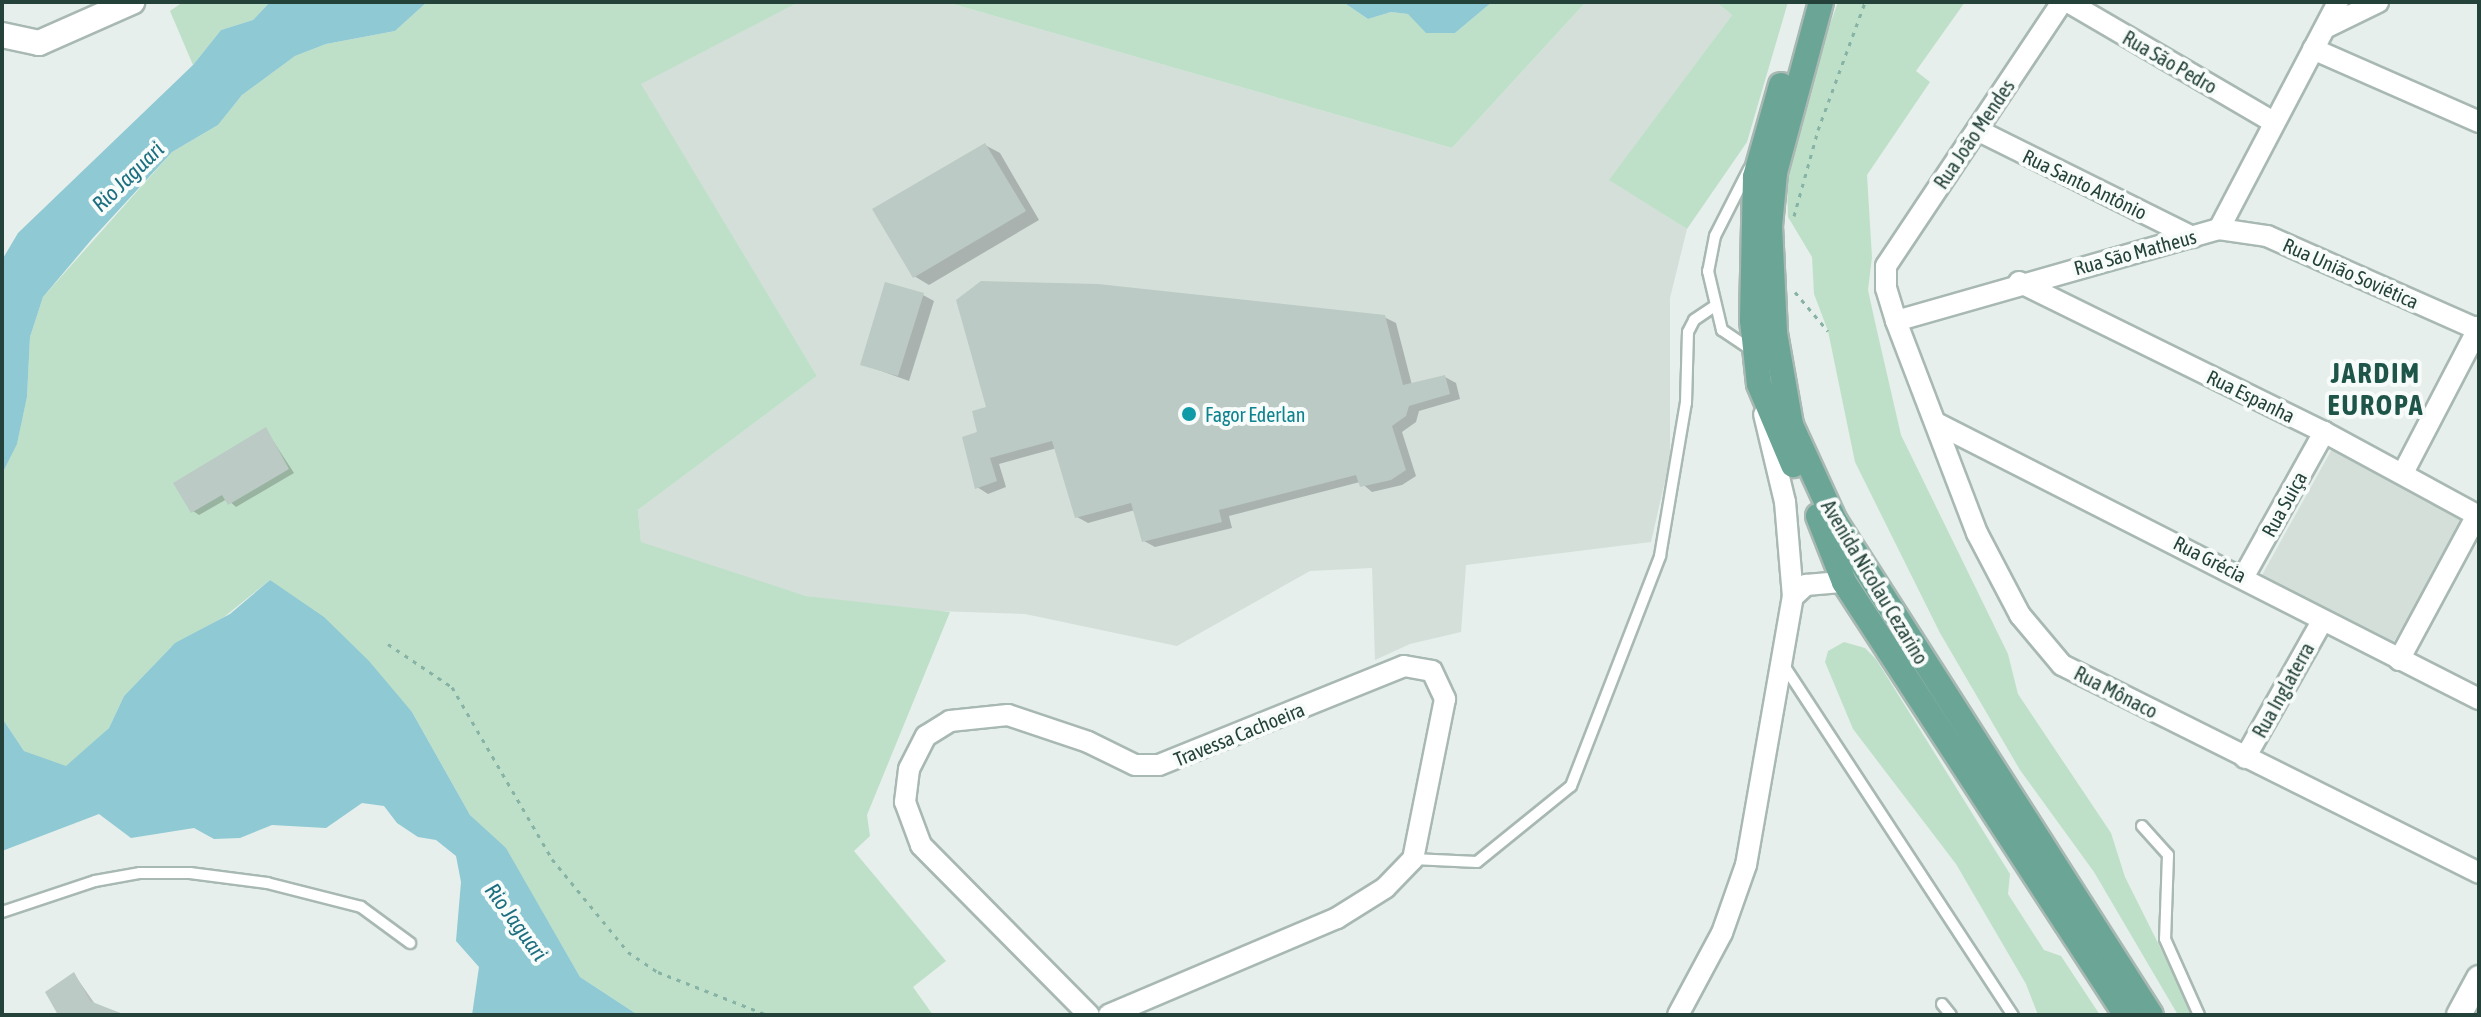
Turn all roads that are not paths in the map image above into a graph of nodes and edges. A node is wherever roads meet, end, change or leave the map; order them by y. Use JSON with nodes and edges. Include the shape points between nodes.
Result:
{"nodes":[{"id":1,"x":132,"y":2,"type":"edge"},
{"id":2,"x":1804,"y":2,"type":"edge"},
{"id":3,"x":1821,"y":2,"type":"edge"},
{"id":4,"x":2065,"y":2,"type":"edge"},
{"id":5,"x":2338,"y":2,"type":"edge"},
{"id":6,"x":2378,"y":2,"type":"edge"},
{"id":7,"x":2356,"y":13,"type":"junction"},
{"id":8,"x":2327,"y":27,"type":"junction"},
{"id":9,"x":2,"y":35,"type":"edge"},
{"id":10,"x":2313,"y":49,"type":"junction"},
{"id":11,"x":2273,"y":122,"type":"junction"},
{"id":12,"x":2479,"y":122,"type":"edge"},
{"id":13,"x":1770,"y":128,"type":"junction"},
{"id":14,"x":1977,"y":130,"type":"junction"},
{"id":15,"x":2219,"y":229,"type":"junction"},
{"id":16,"x":2193,"y":237,"type":"junction"},
{"id":17,"x":1886,"y":266,"type":"joint"},
{"id":18,"x":2019,"y":282,"type":"junction"},
{"id":19,"x":1713,"y":307,"type":"junction"},
{"id":20,"x":1896,"y":321,"type":"junction"},
{"id":21,"x":2479,"y":329,"type":"edge"},
{"id":22,"x":1754,"y":351,"type":"junction"},
{"id":23,"x":1759,"y":384,"type":"junction"},
{"id":24,"x":1938,"y":424,"type":"junction"},
{"id":25,"x":2324,"y":432,"type":"junction"},
{"id":26,"x":2403,"y":473,"type":"junction"},
{"id":27,"x":2478,"y":515,"type":"edge"},
{"id":28,"x":2244,"y":576,"type":"junction"},
{"id":29,"x":1844,"y":582,"type":"junction"},
{"id":30,"x":1793,"y":597,"type":"junction"},
{"id":31,"x":2321,"y":623,"type":"junction"},
{"id":32,"x":2399,"y":660,"type":"junction"},
{"id":33,"x":1782,"y":662,"type":"junction"},
{"id":34,"x":2479,"y":699,"type":"edge"},
{"id":35,"x":2245,"y":758,"type":"junction"},
{"id":36,"x":2142,"y":826,"type":"dead end"},
{"id":37,"x":1413,"y":859,"type":"junction"},
{"id":38,"x":2479,"y":873,"type":"edge"},
{"id":39,"x":2,"y":912,"type":"edge"},
{"id":40,"x":410,"y":943,"type":"dead end"},
{"id":41,"x":2479,"y":978,"type":"edge"},
{"id":42,"x":1942,"y":1004,"type":"dead end"},
{"id":43,"x":1089,"y":1015,"type":"edge"},
{"id":44,"x":1109,"y":1015,"type":"edge"},
{"id":45,"x":1678,"y":1015,"type":"edge"},
{"id":46,"x":1951,"y":1015,"type":"edge"},
{"id":47,"x":2013,"y":1015,"type":"edge"},
{"id":48,"x":2126,"y":1015,"type":"edge"},
{"id":49,"x":2151,"y":1015,"type":"edge"},
{"id":50,"x":2199,"y":1015,"type":"edge"},
{"id":51,"x":2459,"y":1015,"type":"edge"}],
"edges":[{"from":1,"to":9,"type":"main road","via":[[39,43]]},
{"from":2,"to":13,"type":"main road","name":"Avenida Nicolau Cezarino"},
{"from":3,"to":49,"type":"main road","name":"Avenida Nicolau Cezarino","via":[[1775,173],[1770,226],[1775,333],[1791,425],[1835,521]]},
{"from":4,"to":11,"type":"street","name":"Rua São Pedro"},
{"from":4,"to":14,"type":"street","name":"Rua João Mendes"},
{"from":5,"to":7,"type":"street"},
{"from":5,"to":8,"type":"street","name":"Rua São Matheus"},
{"from":6,"to":7,"type":"street"},
{"from":7,"to":8,"type":"street"},
{"from":8,"to":10,"type":"street","name":"Rua São Matheus"},
{"from":10,"to":11,"type":"street","name":"Rua São Matheus"},
{"from":10,"to":12,"type":"street"},
{"from":11,"to":15,"type":"street","name":"Rua São Matheus"},
{"from":13,"to":19,"type":"lane","via":[[1715,236],[1708,271]]},
{"from":13,"to":22,"type":"main road","name":"Avenida Nicolau Cezarino","via":[[1754,191]]},
{"from":14,"to":16,"type":"street","name":"Rua Santo Antônio"},
{"from":14,"to":17,"type":"street","name":"Rua João Mendes"},
{"from":15,"to":16,"type":"street","name":"Rua São Matheus"},
{"from":15,"to":21,"type":"street","name":"Rua União Soviética","via":[[2267,236]]},
{"from":16,"to":18,"type":"street","name":"Rua São Matheus"},
{"from":17,"to":20,"type":"street","name":"Rua Mônaco"},
{"from":18,"to":20,"type":"street","name":"Rua São Matheus"},
{"from":18,"to":25,"type":"street","name":"Rua Espanha"},
{"from":19,"to":22,"type":"lane","via":[[1722,330]]},
{"from":19,"to":37,"type":"lane","via":[[1694,320],[1688,332],[1686,403],[1660,556],[1571,786],[1477,862]]},
{"from":20,"to":24,"type":"street","name":"Rua Mônaco"},
{"from":21,"to":26,"type":"street"},
{"from":22,"to":23,"type":"main road","name":"Avenida Nicolau Cezarino"},
{"from":23,"to":29,"type":"main road","name":"Avenida Nicolau Cezarino"},
{"from":23,"to":30,"type":"street","via":[[1785,502]]},
{"from":24,"to":28,"type":"street","name":"Rua Grécia"},
{"from":24,"to":35,"type":"street","name":"Rua Mônaco","via":[[1977,533],[2038,639],[2062,665]]},
{"from":25,"to":26,"type":"street","name":"Rua Espanha"},
{"from":25,"to":28,"type":"street","name":"Rua Suiça"},
{"from":26,"to":27,"type":"street","name":"Rua Espanha"},
{"from":27,"to":32,"type":"street"},
{"from":28,"to":31,"type":"street","name":"Rua Grécia"},
{"from":29,"to":30,"type":"street","via":[[1806,585]]},
{"from":29,"to":48,"type":"main road","name":"Avenida Nicolau Cezarino"},
{"from":30,"to":33,"type":"street"},
{"from":31,"to":32,"type":"street","name":"Rua Grécia"},
{"from":31,"to":35,"type":"street","name":"Rua Inglaterra"},
{"from":32,"to":34,"type":"street","name":"Rua Grécia"},
{"from":33,"to":45,"type":"street","via":[[1746,865],[1716,947]]},
{"from":33,"to":47,"type":"lane"},
{"from":35,"to":38,"type":"street","name":"Rua Mônaco"},
{"from":36,"to":50,"type":"lane","via":[[2168,855],[2165,939]]},
{"from":37,"to":43,"type":"street","name":"Travessa Cachoeira","via":[[1445,699],[1432,671],[1421,666],[1404,666],[1159,765],[1135,765],[1088,742],[1008,715],[950,721],[926,736],[909,769],[908,822],[921,845]]},
{"from":37,"to":44,"type":"street","via":[[1385,888],[1337,918]]},
{"from":39,"to":40,"type":"lane","via":[[95,881],[140,873],[204,874],[361,907]]},
{"from":41,"to":51,"type":"main road"},
{"from":42,"to":46,"type":"lane"}]}
